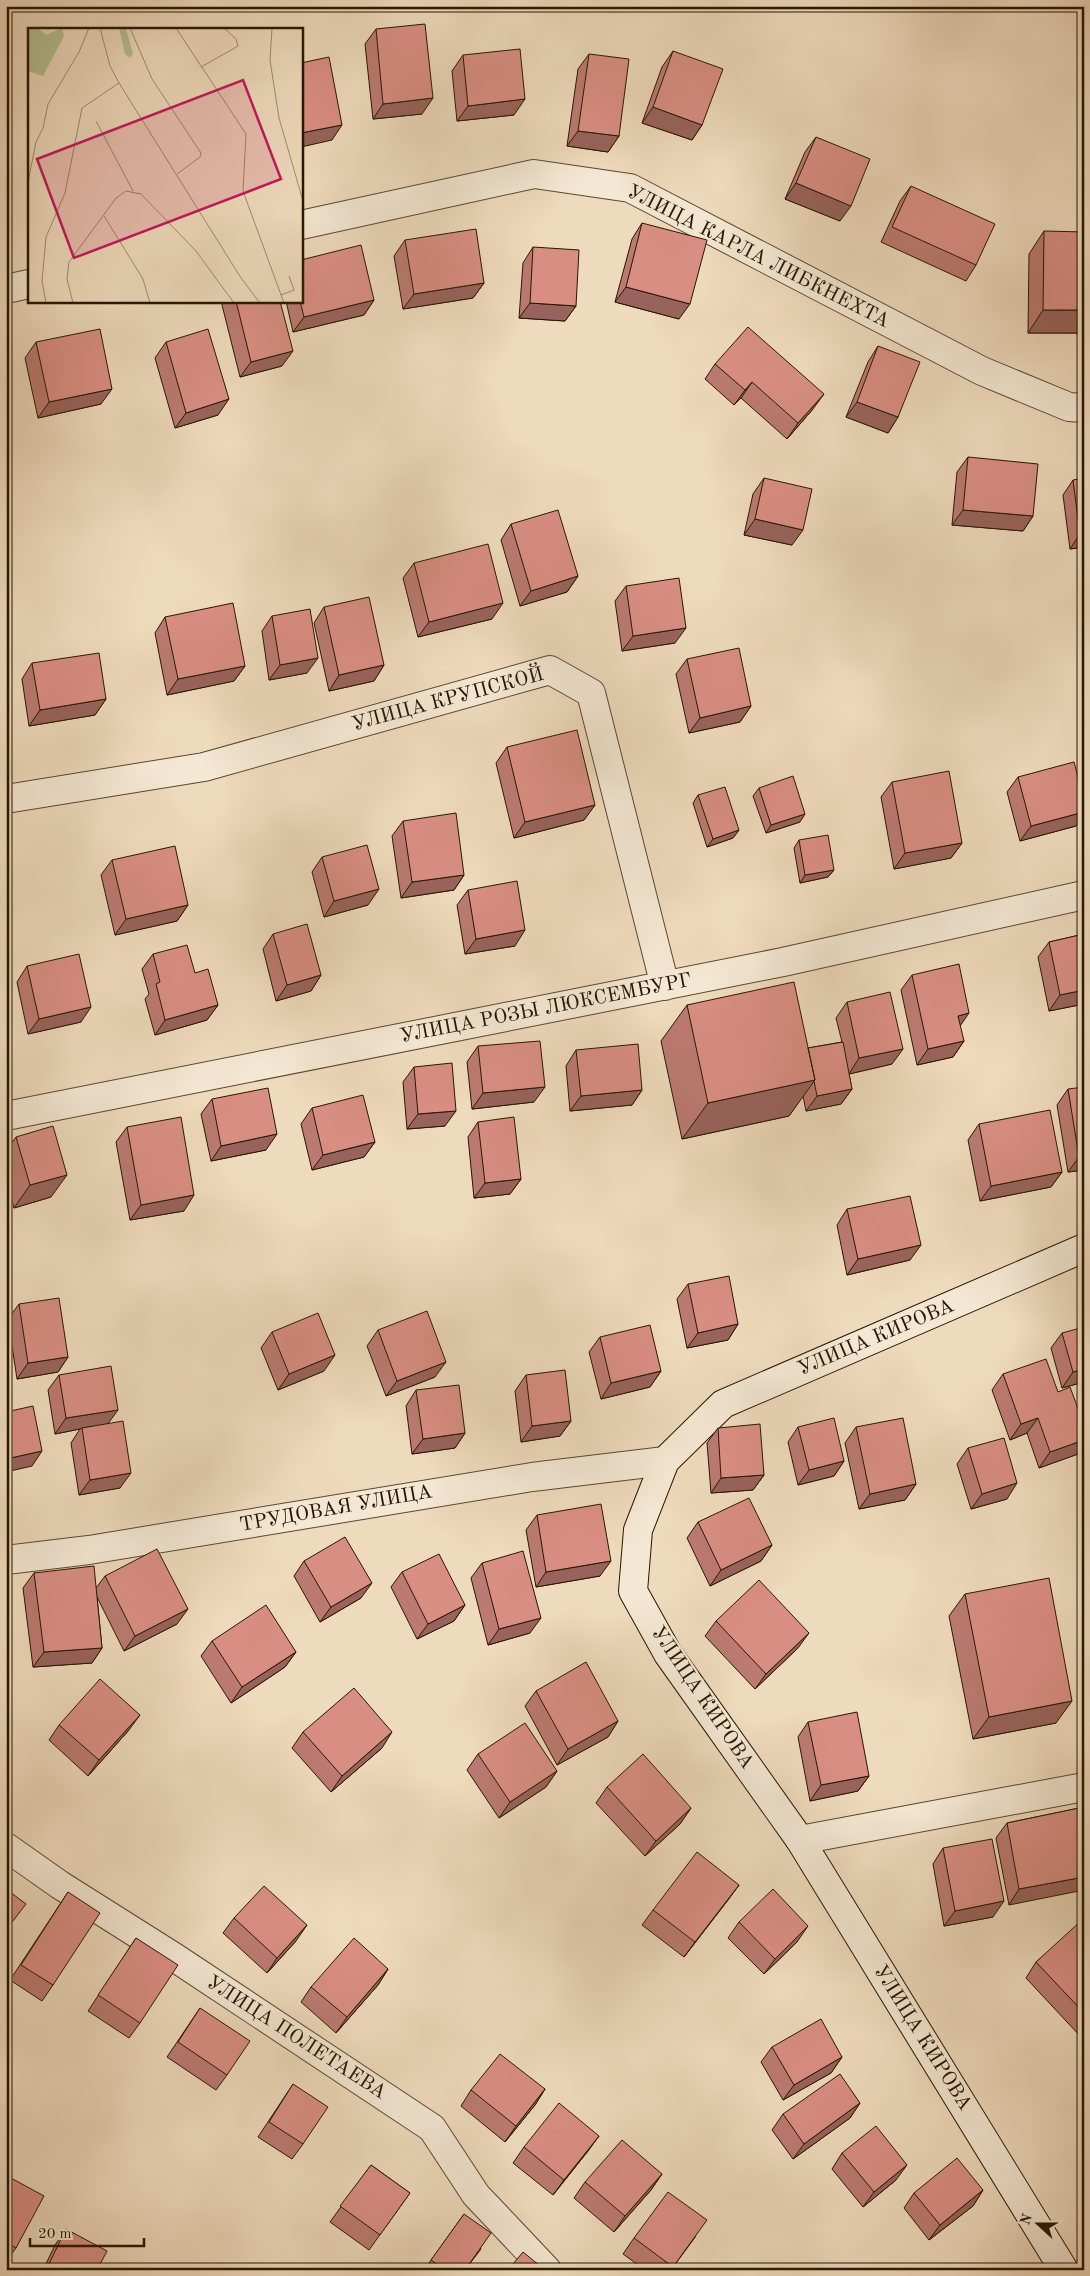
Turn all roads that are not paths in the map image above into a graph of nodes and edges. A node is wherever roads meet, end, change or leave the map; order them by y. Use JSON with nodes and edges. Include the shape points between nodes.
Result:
{"nodes":[{"id":1,"x":302,"y":225,"type":"edge"},
{"id":2,"x":28,"y":284,"type":"edge"},
{"id":3,"x":6,"y":289,"type":"edge"},
{"id":4,"x":1084,"y":408,"type":"edge"},
{"id":5,"x":6,"y":799,"type":"edge"},
{"id":6,"x":1084,"y":895,"type":"edge"},
{"id":7,"x":665,"y":986,"type":"junction"},
{"id":8,"x":6,"y":1116,"type":"edge"},
{"id":9,"x":1084,"y":1248,"type":"edge"},
{"id":10,"x":666,"y":1461,"type":"junction"},
{"id":11,"x":6,"y":1560,"type":"edge"},
{"id":12,"x":1084,"y":1787,"type":"edge"},
{"id":13,"x":800,"y":1840,"type":"junction"},
{"id":14,"x":6,"y":1847,"type":"edge"},
{"id":15,"x":547,"y":2270,"type":"edge"},
{"id":16,"x":1064,"y":2270,"type":"edge"}],
"edges":[{"from":1,"to":4,"type":"street","name":"УЛИЦА КАРЛА ЛИБКНЕХТА","via":[[534,174],[630,188],[982,371],[1069,407]]},
{"from":2,"to":3,"type":"street"},
{"from":5,"to":7,"type":"street","name":"УЛИЦА КРУПСКОЙ","via":[[204,767],[550,670],[591,693]]},
{"from":6,"to":7,"type":"street","name":"УЛИЦА РОЗЫ ЛЮКСЕМБУРГ"},
{"from":7,"to":8,"type":"street","name":"УЛИЦА РОЗЫ ЛЮКСЕМБУРГ"},
{"from":9,"to":10,"type":"street","name":"УЛИЦА КИРОВА","via":[[723,1404]]},
{"from":10,"to":11,"type":"street","name":"ТРУДОВАЯ УЛИЦА","via":[[532,1477],[89,1550]]},
{"from":10,"to":13,"type":"street","name":"УЛИЦА КИРОВА","via":[[638,1530],[633,1590],[668,1654]]},
{"from":12,"to":13,"type":"street"},
{"from":13,"to":16,"type":"street","name":"УЛИЦА КИРОВА"},
{"from":14,"to":15,"type":"street","name":"УЛИЦА ПОЛЕТАЕВА","via":[[432,2128],[476,2196]]}]}
